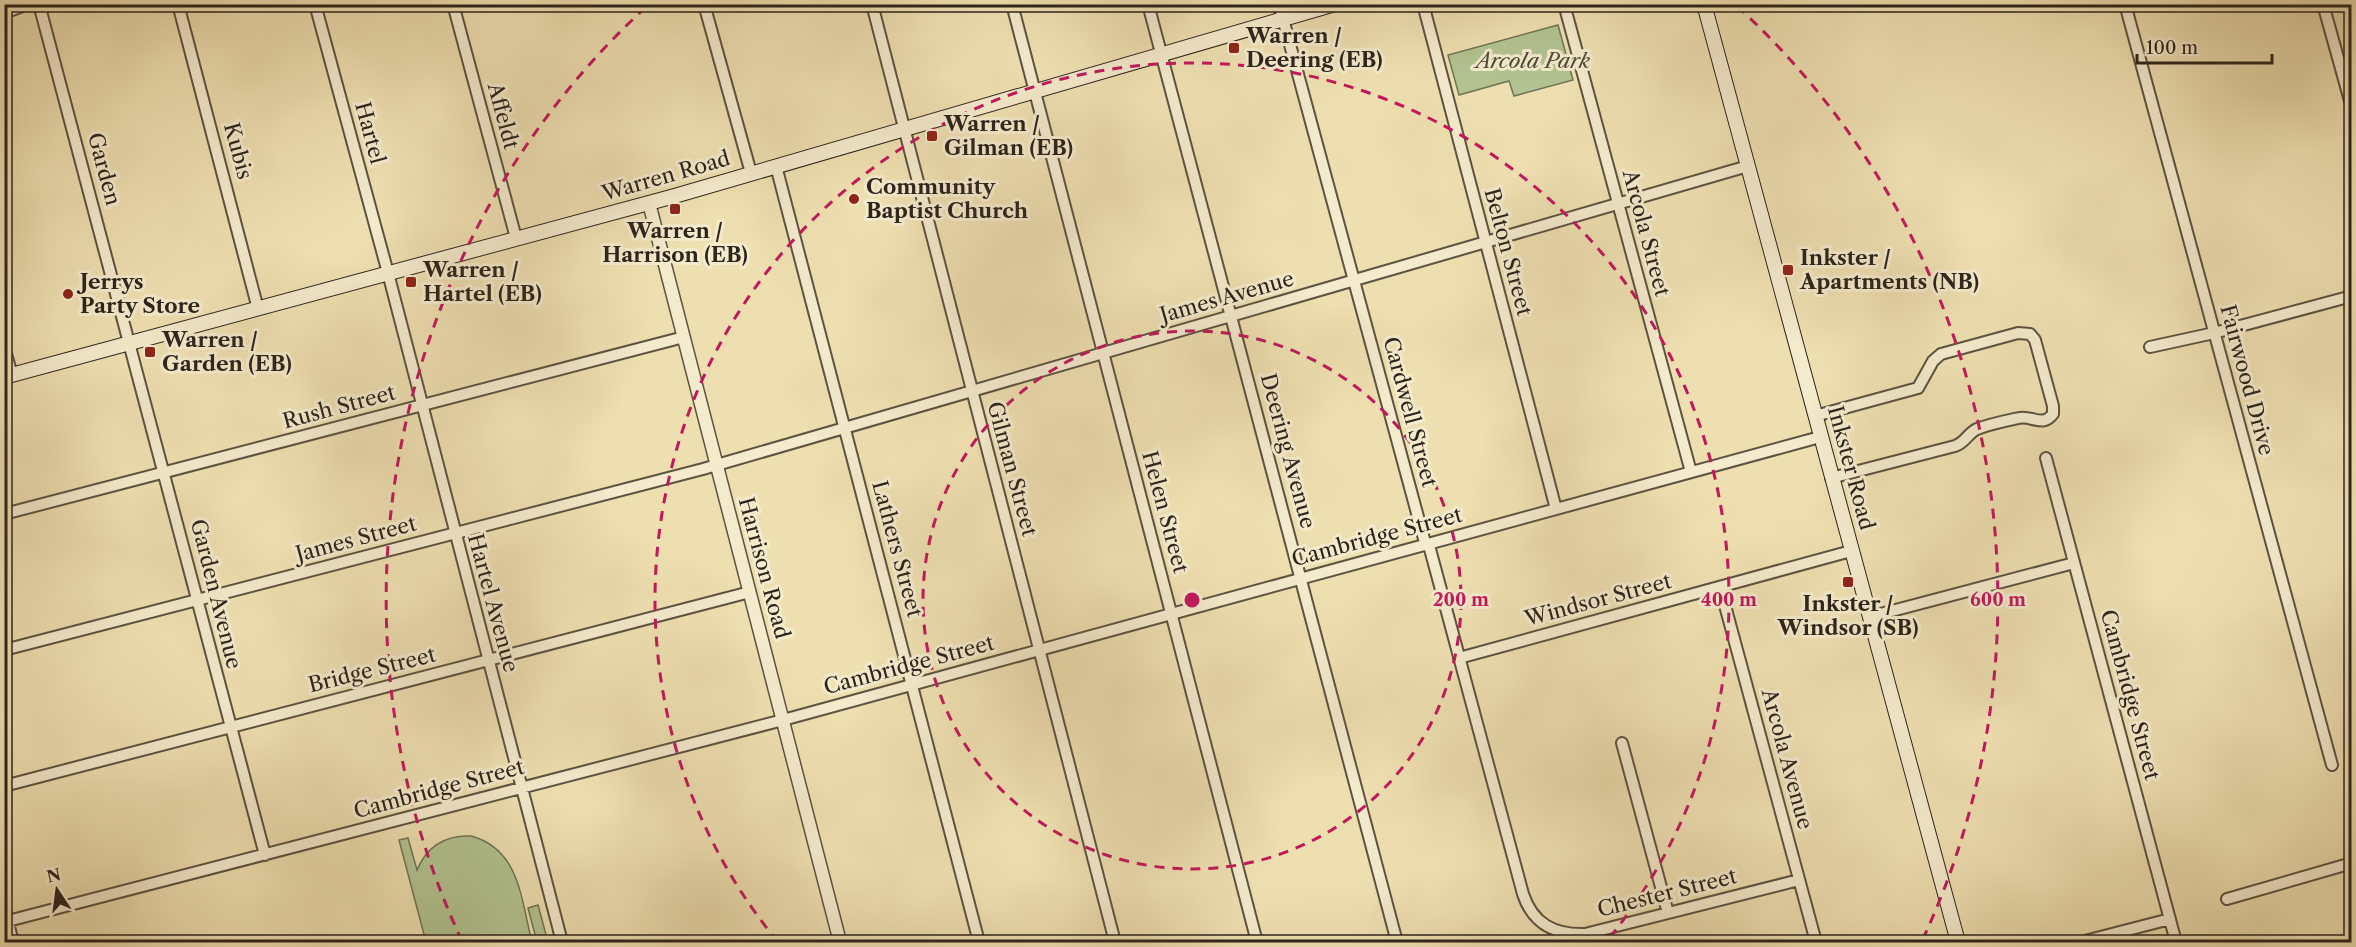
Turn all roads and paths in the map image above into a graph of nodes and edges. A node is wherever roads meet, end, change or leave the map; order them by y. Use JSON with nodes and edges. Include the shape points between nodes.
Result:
{"nodes":[{"id":1,"x":28,"y":4,"type":"edge"},
{"id":2,"x":39,"y":4,"type":"edge"},
{"id":3,"x":178,"y":4,"type":"edge"},
{"id":4,"x":315,"y":4,"type":"edge"},
{"id":5,"x":453,"y":4,"type":"edge"},
{"id":6,"x":704,"y":4,"type":"edge"},
{"id":7,"x":872,"y":4,"type":"edge"},
{"id":8,"x":1012,"y":4,"type":"edge"},
{"id":9,"x":1148,"y":4,"type":"edge"},
{"id":10,"x":1279,"y":4,"type":"edge"},
{"id":11,"x":1335,"y":4,"type":"edge"},
{"id":12,"x":1423,"y":4,"type":"edge"},
{"id":13,"x":1564,"y":4,"type":"edge"},
{"id":14,"x":1704,"y":4,"type":"edge"},
{"id":15,"x":2125,"y":4,"type":"edge"},
{"id":16,"x":2323,"y":4,"type":"edge"},
{"id":17,"x":4,"y":13,"type":"edge"},
{"id":18,"x":1283,"y":20,"type":"junction"},
{"id":19,"x":1162,"y":54,"type":"junction"},
{"id":20,"x":1035,"y":91,"type":"junction"},
{"id":21,"x":2352,"y":108,"type":"edge"},
{"id":22,"x":903,"y":129,"type":"junction"},
{"id":23,"x":776,"y":166,"type":"junction"},
{"id":24,"x":1748,"y":166,"type":"junction"},
{"id":25,"x":751,"y":174,"type":"junction"},
{"id":26,"x":649,"y":203,"type":"junction"},
{"id":27,"x":1617,"y":205,"type":"junction"},
{"id":28,"x":516,"y":238,"type":"junction"},
{"id":29,"x":1485,"y":243,"type":"junction"},
{"id":30,"x":388,"y":273,"type":"junction"},
{"id":31,"x":1355,"y":280,"type":"junction"},
{"id":32,"x":2352,"y":296,"type":"edge"},
{"id":33,"x":258,"y":309,"type":"junction"},
{"id":34,"x":1232,"y":315,"type":"junction"},
{"id":35,"x":2214,"y":333,"type":"junction"},
{"id":36,"x":684,"y":337,"type":"junction"},
{"id":37,"x":131,"y":343,"type":"junction"},
{"id":38,"x":2150,"y":347,"type":"dead end"},
{"id":39,"x":4,"y":348,"type":"edge"},
{"id":40,"x":1103,"y":352,"type":"junction"},
{"id":41,"x":8,"y":376,"type":"edge"},
{"id":42,"x":972,"y":391,"type":"junction"},
{"id":43,"x":421,"y":405,"type":"junction"},
{"id":44,"x":1815,"y":416,"type":"junction"},
{"id":45,"x":845,"y":428,"type":"junction"},
{"id":46,"x":1820,"y":437,"type":"junction"},
{"id":47,"x":2046,"y":458,"type":"dead end"},
{"id":48,"x":717,"y":464,"type":"junction"},
{"id":49,"x":165,"y":472,"type":"junction"},
{"id":50,"x":1690,"y":472,"type":"junction"},
{"id":51,"x":1832,"y":478,"type":"junction"},
{"id":52,"x":1556,"y":509,"type":"junction"},
{"id":53,"x":4,"y":514,"type":"edge"},
{"id":54,"x":455,"y":533,"type":"junction"},
{"id":55,"x":1427,"y":544,"type":"junction"},
{"id":56,"x":1851,"y":551,"type":"junction"},
{"id":57,"x":2074,"y":562,"type":"junction"},
{"id":58,"x":1301,"y":579,"type":"junction"},
{"id":59,"x":1720,"y":587,"type":"junction"},
{"id":60,"x":750,"y":592,"type":"junction"},
{"id":61,"x":197,"y":600,"type":"junction"},
{"id":62,"x":1171,"y":614,"type":"junction"},
{"id":63,"x":1869,"y":617,"type":"junction"},
{"id":64,"x":4,"y":650,"type":"edge"},
{"id":65,"x":1039,"y":650,"type":"junction"},
{"id":66,"x":1459,"y":658,"type":"junction"},
{"id":67,"x":488,"y":661,"type":"junction"},
{"id":68,"x":912,"y":684,"type":"junction"},
{"id":69,"x":783,"y":720,"type":"junction"},
{"id":70,"x":231,"y":727,"type":"junction"},
{"id":71,"x":1623,"y":742,"type":"dead end"},
{"id":72,"x":2332,"y":765,"type":"dead end"},
{"id":73,"x":4,"y":786,"type":"edge"},
{"id":74,"x":522,"y":788,"type":"junction"},
{"id":75,"x":265,"y":855,"type":"junction"},
{"id":76,"x":2352,"y":863,"type":"edge"},
{"id":77,"x":1799,"y":880,"type":"junction"},
{"id":78,"x":2227,"y":899,"type":"dead end"},
{"id":79,"x":4,"y":908,"type":"edge"},
{"id":80,"x":1668,"y":913,"type":"junction"},
{"id":81,"x":2170,"y":918,"type":"junction"},
{"id":82,"x":6,"y":922,"type":"edge"},
{"id":83,"x":1546,"y":926,"type":"joint"},
{"id":84,"x":13,"y":942,"type":"edge"},
{"id":85,"x":562,"y":942,"type":"edge"},
{"id":86,"x":840,"y":942,"type":"edge"},
{"id":87,"x":979,"y":942,"type":"edge"},
{"id":88,"x":1115,"y":942,"type":"edge"},
{"id":89,"x":1257,"y":942,"type":"edge"},
{"id":90,"x":1397,"y":942,"type":"edge"},
{"id":91,"x":1816,"y":942,"type":"edge"},
{"id":92,"x":1959,"y":942,"type":"edge"},
{"id":93,"x":2081,"y":942,"type":"edge"},
{"id":94,"x":2176,"y":942,"type":"edge"}],
"edges":[{"from":1,"to":17,"type":"street"},
{"from":2,"to":37,"type":"street","name":"Garden"},
{"from":3,"to":33,"type":"street","name":"Kubis"},
{"from":4,"to":30,"type":"street","name":"Hartel"},
{"from":5,"to":28,"type":"street","name":"Affeldt"},
{"from":6,"to":25,"type":"street"},
{"from":7,"to":22,"type":"street","name":"Gilman Street"},
{"from":8,"to":20,"type":"street","name":"Helen Street"},
{"from":9,"to":19,"type":"street","name":"Deering Avenue"},
{"from":10,"to":18,"type":"street","name":"Cardwell Street"},
{"from":11,"to":18,"type":"main road","name":"Warren Road"},
{"from":12,"to":29,"type":"street","name":"Belton Street"},
{"from":13,"to":27,"type":"street","name":"Arcola Street"},
{"from":14,"to":24,"type":"main road","name":"Inkster Road"},
{"from":15,"to":35,"type":"street","name":"Fairwood Drive"},
{"from":16,"to":21,"type":"street"},
{"from":18,"to":19,"type":"main road","name":"Warren Road"},
{"from":18,"to":31,"type":"street","name":"Cardwell Street"},
{"from":19,"to":20,"type":"main road","name":"Warren Road"},
{"from":19,"to":34,"type":"street","name":"Deering Avenue"},
{"from":20,"to":22,"type":"main road","name":"Warren Road"},
{"from":20,"to":40,"type":"street","name":"Helen Street"},
{"from":22,"to":23,"type":"main road","name":"Warren Road"},
{"from":22,"to":42,"type":"street","name":"Gilman Street"},
{"from":23,"to":25,"type":"main road","name":"Warren Road"},
{"from":23,"to":45,"type":"street","name":"Lathers Street"},
{"from":24,"to":27,"type":"street","name":"James Avenue"},
{"from":24,"to":44,"type":"main road","name":"Inkster Road"},
{"from":25,"to":26,"type":"main road","name":"Warren Road"},
{"from":26,"to":28,"type":"main road","name":"Warren Road"},
{"from":26,"to":36,"type":"street","name":"Harrison Road"},
{"from":27,"to":29,"type":"street","name":"James Avenue"},
{"from":27,"to":50,"type":"street","name":"Arcola Street"},
{"from":28,"to":30,"type":"main road","name":"Warren Road"},
{"from":29,"to":31,"type":"street","name":"James Avenue"},
{"from":29,"to":52,"type":"street","name":"Belton Street"},
{"from":30,"to":33,"type":"main road","name":"Warren Road"},
{"from":30,"to":43,"type":"street","name":"Hartel Avenue"},
{"from":31,"to":34,"type":"street","name":"James Avenue"},
{"from":31,"to":55,"type":"street","name":"Cardwell Street"},
{"from":32,"to":35,"type":"street"},
{"from":33,"to":37,"type":"main road","name":"Warren Road"},
{"from":34,"to":40,"type":"street","name":"James Avenue"},
{"from":34,"to":58,"type":"street","name":"Deering Avenue"},
{"from":35,"to":38,"type":"street"},
{"from":35,"to":72,"type":"street","name":"Fairwood Drive"},
{"from":36,"to":43,"type":"street","name":"Rush Street"},
{"from":36,"to":48,"type":"street","name":"Harrison Road"},
{"from":37,"to":41,"type":"main road","name":"Warren Road"},
{"from":37,"to":49,"type":"street","name":"Garden Avenue"},
{"from":39,"to":41,"type":"street"},
{"from":40,"to":42,"type":"street","name":"James Avenue"},
{"from":40,"to":62,"type":"street","name":"Helen Street"},
{"from":42,"to":45,"type":"street","name":"James Avenue"},
{"from":42,"to":65,"type":"street","name":"Gilman Street"},
{"from":43,"to":49,"type":"street","name":"Rush Street"},
{"from":43,"to":54,"type":"street","name":"Hartel Avenue"},
{"from":44,"to":46,"type":"main road","name":"Inkster Road"},
{"from":44,"to":51,"type":"street","via":[[1918,388],[1941,354],[2018,333],[2030,334],[2035,340],[2053,406],[2053,414],[2047,420],[2021,417],[1978,429],[1955,446]]},
{"from":45,"to":48,"type":"street","name":"James Avenue"},
{"from":45,"to":68,"type":"street","name":"Lathers Street"},
{"from":46,"to":50,"type":"street","name":"Cambridge Street"},
{"from":46,"to":51,"type":"main road","name":"Inkster Road"},
{"from":47,"to":57,"type":"street","name":"Cambridge Street"},
{"from":48,"to":54,"type":"street","name":"James Street"},
{"from":48,"to":60,"type":"street","name":"Harrison Road"},
{"from":49,"to":53,"type":"street","name":"Rush Street"},
{"from":49,"to":61,"type":"street","name":"Garden Avenue"},
{"from":50,"to":52,"type":"street","name":"Cambridge Street"},
{"from":51,"to":56,"type":"main road","name":"Inkster Road"},
{"from":52,"to":55,"type":"street","name":"Cambridge Street"},
{"from":54,"to":61,"type":"street","name":"James Street"},
{"from":54,"to":67,"type":"street","name":"Hartel Avenue"},
{"from":55,"to":58,"type":"street","name":"Cambridge Street"},
{"from":55,"to":66,"type":"street","name":"Cardwell Street"},
{"from":56,"to":59,"type":"street","name":"Windsor Street"},
{"from":56,"to":63,"type":"main road","name":"Inkster Road"},
{"from":57,"to":63,"type":"street"},
{"from":57,"to":81,"type":"street","name":"Cambridge Street"},
{"from":58,"to":62,"type":"street","name":"Cambridge Street"},
{"from":58,"to":90,"type":"street","name":"Deering Avenue"},
{"from":59,"to":66,"type":"street","name":"Windsor Street"},
{"from":59,"to":77,"type":"street","name":"Arcola Avenue"},
{"from":60,"to":67,"type":"street","name":"Bridge Street"},
{"from":60,"to":69,"type":"street","name":"Harrison Road"},
{"from":61,"to":64,"type":"street","name":"James Street"},
{"from":61,"to":70,"type":"street","name":"Garden Avenue"},
{"from":62,"to":65,"type":"street","name":"Cambridge Street"},
{"from":62,"to":89,"type":"street","name":"Helen Street"},
{"from":63,"to":92,"type":"main road","name":"Inkster Road"},
{"from":65,"to":68,"type":"street","name":"Cambridge Street"},
{"from":65,"to":88,"type":"street","name":"Gilman Street"},
{"from":66,"to":83,"type":"street","name":"Cardwell Street","via":[[1523,894],[1530,912]]},
{"from":67,"to":70,"type":"street","name":"Bridge Street"},
{"from":67,"to":74,"type":"street","name":"Hartel Avenue"},
{"from":68,"to":69,"type":"street","name":"Cambridge Street"},
{"from":68,"to":87,"type":"street","name":"Lathers Street"},
{"from":69,"to":74,"type":"street","name":"Cambridge Street"},
{"from":69,"to":86,"type":"street","name":"Harrison Road"},
{"from":70,"to":73,"type":"street","name":"Bridge Street"},
{"from":70,"to":75,"type":"street","name":"Garden Avenue"},
{"from":71,"to":80,"type":"street"},
{"from":74,"to":75,"type":"street","name":"Cambridge Street"},
{"from":74,"to":85,"type":"street","name":"Hartel Avenue"},
{"from":75,"to":82,"type":"street","name":"Cambridge Street"},
{"from":76,"to":78,"type":"street"},
{"from":77,"to":80,"type":"street","name":"Chester Street"},
{"from":77,"to":91,"type":"street","name":"Arcola Avenue"},
{"from":79,"to":82,"type":"street"},
{"from":80,"to":83,"type":"street","name":"Chester Street","via":[[1585,934],[1562,933]]},
{"from":81,"to":93,"type":"street"},
{"from":81,"to":94,"type":"street","name":"Cambridge Street"},
{"from":82,"to":84,"type":"street"}]}
